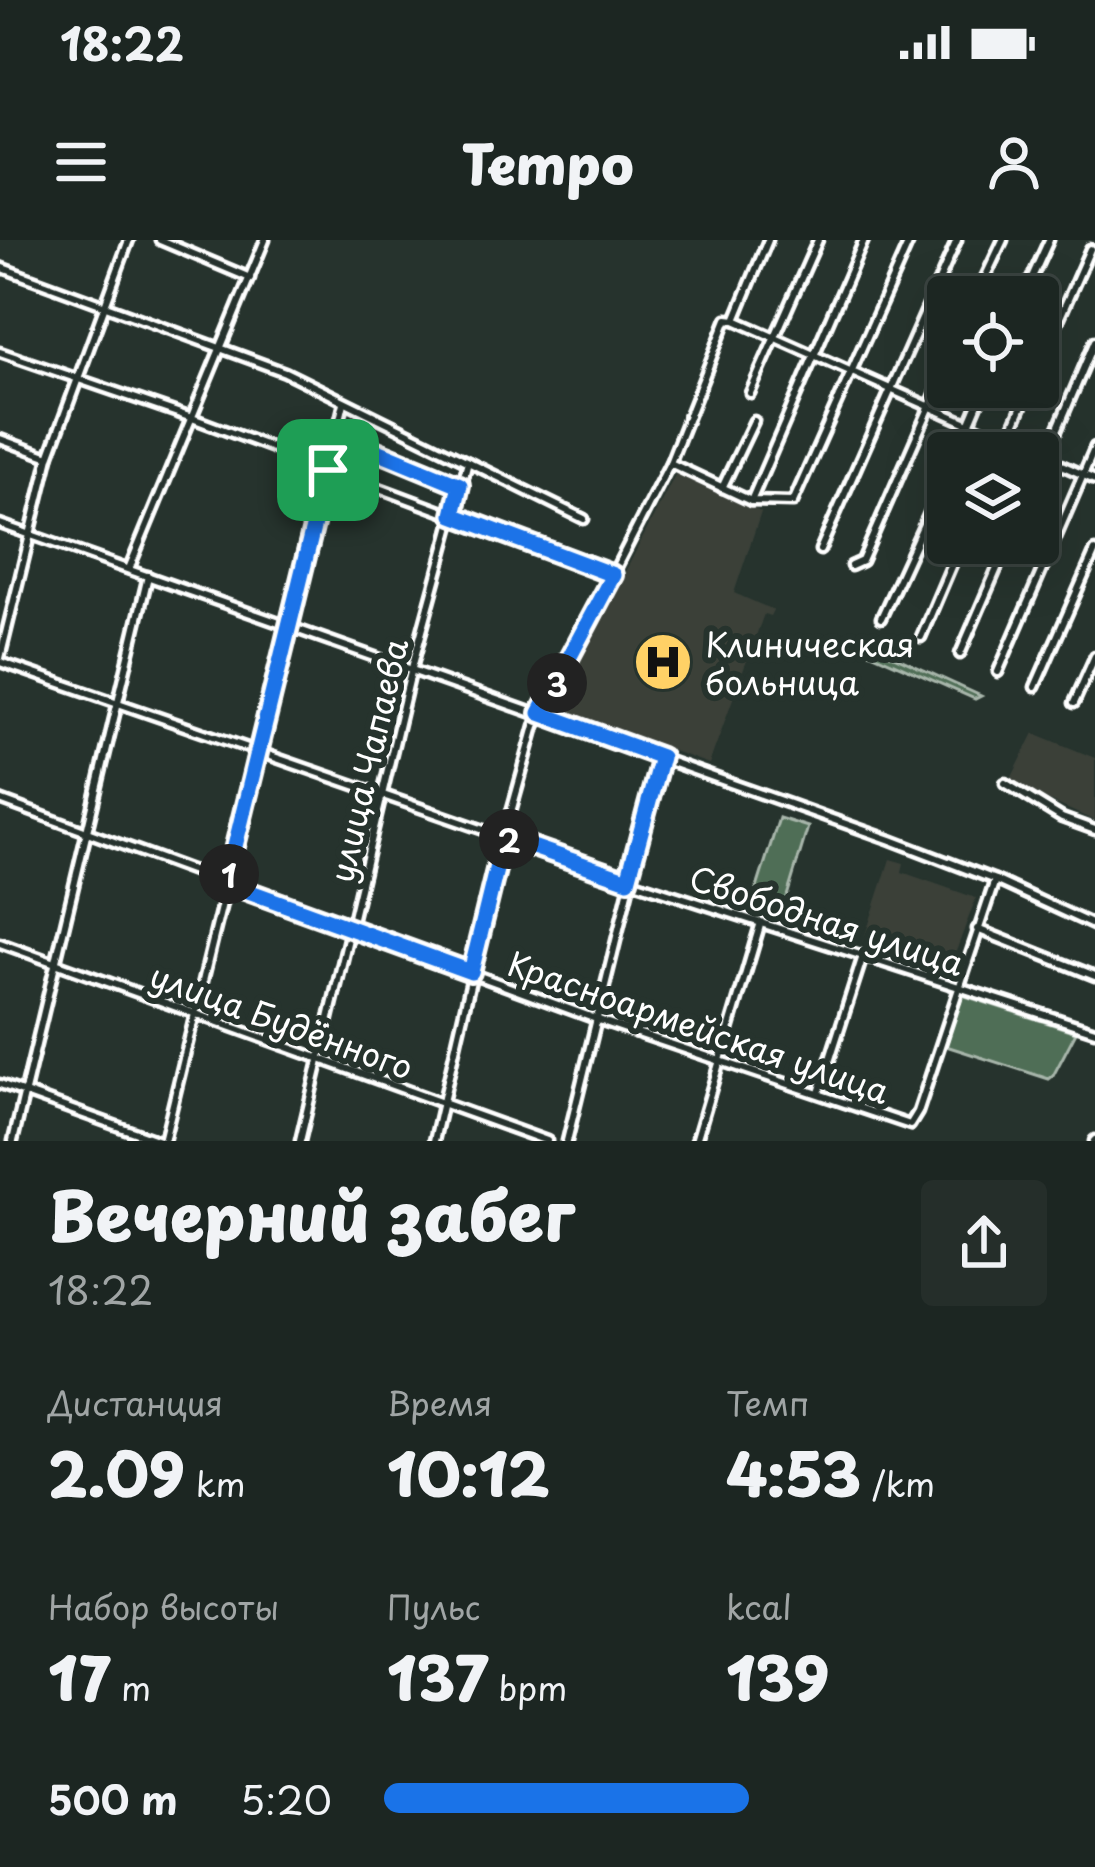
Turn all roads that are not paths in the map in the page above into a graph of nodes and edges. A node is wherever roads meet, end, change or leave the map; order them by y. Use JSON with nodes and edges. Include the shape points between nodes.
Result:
{"nodes":[{"id":1,"x":129,"y":240,"type":"edge"},
{"id":2,"x":160,"y":240,"type":"edge"},
{"id":3,"x":266,"y":240,"type":"edge"},
{"id":4,"x":768,"y":240,"type":"edge"},
{"id":5,"x":818,"y":240,"type":"edge"},
{"id":6,"x":864,"y":240,"type":"edge"},
{"id":7,"x":910,"y":240,"type":"edge"},
{"id":8,"x":957,"y":240,"type":"edge"},
{"id":9,"x":1003,"y":240,"type":"edge"},
{"id":10,"x":1049,"y":240,"type":"edge"},
{"id":11,"x":1090,"y":249,"type":"dead end"},
{"id":12,"x":0,"y":267,"type":"edge"},
{"id":13,"x":986,"y":276,"type":"edge"},
{"id":14,"x":1033,"y":276,"type":"edge"},
{"id":15,"x":250,"y":278,"type":"junction"},
{"id":16,"x":103,"y":306,"type":"junction"},
{"id":17,"x":1059,"y":319,"type":"edge"},
{"id":18,"x":735,"y":320,"type":"junction"},
{"id":19,"x":776,"y":338,"type":"junction"},
{"id":20,"x":1095,"y":341,"type":"edge"},
{"id":21,"x":221,"y":347,"type":"junction"},
{"id":22,"x":0,"y":352,"type":"edge"},
{"id":23,"x":814,"y":356,"type":"junction"},
{"id":24,"x":852,"y":372,"type":"junction"},
{"id":25,"x":76,"y":381,"type":"junction"},
{"id":26,"x":892,"y":389,"type":"junction"},
{"id":27,"x":750,"y":393,"type":"dead end"},
{"id":28,"x":344,"y":403,"type":"junction"},
{"id":29,"x":927,"y":405,"type":"edge"},
{"id":30,"x":929,"y":408,"type":"edge"},
{"id":31,"x":934,"y":408,"type":"edge"},
{"id":32,"x":976,"y":408,"type":"edge"},
{"id":33,"x":192,"y":418,"type":"junction"},
{"id":34,"x":754,"y":422,"type":"dead end"},
{"id":35,"x":970,"y":424,"type":"junction"},
{"id":36,"x":966,"y":432,"type":"edge"},
{"id":37,"x":989,"y":432,"type":"edge"},
{"id":38,"x":1056,"y":432,"type":"edge"},
{"id":39,"x":336,"y":434,"type":"junction"},
{"id":40,"x":0,"y":439,"type":"edge"},
{"id":41,"x":1095,"y":447,"type":"edge"},
{"id":42,"x":50,"y":457,"type":"junction"},
{"id":43,"x":468,"y":462,"type":"junction"},
{"id":44,"x":1059,"y":463,"type":"edge"},
{"id":45,"x":669,"y":465,"type":"junction"},
{"id":46,"x":328,"y":470,"type":"junction"},
{"id":47,"x":1083,"y":475,"type":"junction"},
{"id":48,"x":1095,"y":480,"type":"edge"},
{"id":49,"x":460,"y":485,"type":"junction"},
{"id":50,"x":722,"y":488,"type":"junction"},
{"id":51,"x":751,"y":500,"type":"junction"},
{"id":52,"x":453,"y":515,"type":"junction"},
{"id":53,"x":927,"y":518,"type":"edge"},
{"id":54,"x":584,"y":519,"type":"dead end"},
{"id":55,"x":0,"y":524,"type":"edge"},
{"id":56,"x":29,"y":534,"type":"junction"},
{"id":57,"x":820,"y":550,"type":"dead end"},
{"id":58,"x":1095,"y":551,"type":"edge"},
{"id":59,"x":952,"y":564,"type":"edge"},
{"id":60,"x":1000,"y":564,"type":"edge"},
{"id":61,"x":850,"y":566,"type":"dead end"},
{"id":62,"x":129,"y":570,"type":"junction"},
{"id":63,"x":613,"y":575,"type":"junction"},
{"id":64,"x":148,"y":577,"type":"junction"},
{"id":65,"x":881,"y":618,"type":"dead end"},
{"id":66,"x":289,"y":625,"type":"junction"},
{"id":67,"x":921,"y":637,"type":"dead end"},
{"id":68,"x":960,"y":654,"type":"dead end"},
{"id":69,"x":1095,"y":656,"type":"edge"},
{"id":70,"x":0,"y":660,"type":"edge"},
{"id":71,"x":412,"y":668,"type":"junction"},
{"id":72,"x":998,"y":671,"type":"dead end"},
{"id":73,"x":1035,"y":687,"type":"dead end"},
{"id":74,"x":117,"y":703,"type":"junction"},
{"id":75,"x":1074,"y":703,"type":"dead end"},
{"id":76,"x":540,"y":713,"type":"junction"},
{"id":77,"x":256,"y":753,"type":"junction"},
{"id":78,"x":661,"y":757,"type":"junction"},
{"id":79,"x":1005,"y":782,"type":"dead end"},
{"id":80,"x":383,"y":796,"type":"junction"},
{"id":81,"x":0,"y":800,"type":"edge"},
{"id":82,"x":86,"y":830,"type":"junction"},
{"id":83,"x":1095,"y":830,"type":"edge"},
{"id":84,"x":504,"y":837,"type":"junction"},
{"id":85,"x":628,"y":880,"type":"junction"},
{"id":86,"x":994,"y":880,"type":"junction"},
{"id":87,"x":226,"y":883,"type":"junction"},
{"id":88,"x":761,"y":922,"type":"junction"},
{"id":89,"x":1095,"y":926,"type":"edge"},
{"id":90,"x":977,"y":929,"type":"junction"},
{"id":91,"x":350,"y":930,"type":"junction"},
{"id":92,"x":0,"y":943,"type":"edge"},
{"id":93,"x":862,"y":956,"type":"junction"},
{"id":94,"x":56,"y":963,"type":"junction"},
{"id":95,"x":471,"y":972,"type":"junction"},
{"id":96,"x":1095,"y":976,"type":"edge"},
{"id":97,"x":957,"y":986,"type":"junction"},
{"id":98,"x":194,"y":1013,"type":"junction"},
{"id":99,"x":596,"y":1019,"type":"junction"},
{"id":100,"x":1095,"y":1031,"type":"edge"},
{"id":101,"x":320,"y":1058,"type":"junction"},
{"id":102,"x":720,"y":1060,"type":"junction"},
{"id":103,"x":0,"y":1084,"type":"edge"},
{"id":104,"x":24,"y":1093,"type":"junction"},
{"id":105,"x":819,"y":1093,"type":"junction"},
{"id":106,"x":442,"y":1104,"type":"junction"},
{"id":107,"x":13,"y":1141,"type":"edge"},
{"id":108,"x":162,"y":1141,"type":"edge"},
{"id":109,"x":300,"y":1141,"type":"edge"},
{"id":110,"x":434,"y":1141,"type":"edge"},
{"id":111,"x":547,"y":1141,"type":"edge"},
{"id":112,"x":566,"y":1141,"type":"edge"},
{"id":113,"x":696,"y":1141,"type":"edge"}],
"edges":[{"from":1,"to":16,"type":"street"},
{"from":2,"to":15,"type":"street"},
{"from":3,"to":15,"type":"street"},
{"from":4,"to":18,"type":"street"},
{"from":5,"to":19,"type":"street"},
{"from":6,"to":23,"type":"street"},
{"from":7,"to":24,"type":"street"},
{"from":8,"to":26,"type":"street"},
{"from":9,"to":13,"type":"street"},
{"from":10,"to":14,"type":"street"},
{"from":11,"to":17,"type":"street"},
{"from":12,"to":16,"type":"street"},
{"from":15,"to":21,"type":"street"},
{"from":16,"to":21,"type":"street"},
{"from":16,"to":25,"type":"street"},
{"from":18,"to":19,"type":"street"},
{"from":18,"to":45,"type":"street","via":[[727,319]]},
{"from":19,"to":23,"type":"street"},
{"from":19,"to":27,"type":"street"},
{"from":20,"to":38,"type":"street"},
{"from":21,"to":28,"type":"street"},
{"from":21,"to":33,"type":"street"},
{"from":22,"to":25,"type":"street"},
{"from":23,"to":24,"type":"street"},
{"from":23,"to":51,"type":"street"},
{"from":24,"to":26,"type":"street"},
{"from":24,"to":51,"type":"street","via":[[793,502]]},
{"from":25,"to":33,"type":"street"},
{"from":25,"to":42,"type":"street"},
{"from":26,"to":29,"type":"street"},
{"from":26,"to":57,"type":"street"},
{"from":28,"to":39,"type":"street"},
{"from":28,"to":43,"type":"street"},
{"from":30,"to":61,"type":"street","via":[[862,561]]},
{"from":31,"to":35,"type":"street"},
{"from":32,"to":35,"type":"street"},
{"from":33,"to":46,"type":"street"},
{"from":33,"to":62,"type":"street"},
{"from":34,"to":50,"type":"street"},
{"from":35,"to":36,"type":"street"},
{"from":35,"to":37,"type":"street"},
{"from":39,"to":46,"type":"street"},
{"from":39,"to":49,"type":"street"},
{"from":40,"to":42,"type":"street"},
{"from":41,"to":47,"type":"street"},
{"from":42,"to":56,"type":"street"},
{"from":43,"to":49,"type":"street","name":"улица Чапаева"},
{"from":43,"to":54,"type":"street"},
{"from":44,"to":47,"type":"street"},
{"from":45,"to":50,"type":"street"},
{"from":45,"to":63,"type":"street"},
{"from":46,"to":52,"type":"street"},
{"from":46,"to":66,"type":"street"},
{"from":47,"to":48,"type":"street"},
{"from":47,"to":72,"type":"street"},
{"from":49,"to":52,"type":"street","name":"улица Чапаева"},
{"from":50,"to":51,"type":"street"},
{"from":52,"to":63,"type":"street"},
{"from":52,"to":71,"type":"street","name":"улица Чапаева"},
{"from":53,"to":65,"type":"street"},
{"from":55,"to":56,"type":"street"},
{"from":56,"to":62,"type":"street"},
{"from":56,"to":70,"type":"street"},
{"from":58,"to":73,"type":"street"},
{"from":59,"to":67,"type":"street"},
{"from":60,"to":68,"type":"street"},
{"from":62,"to":64,"type":"street"},
{"from":63,"to":76,"type":"street"},
{"from":64,"to":66,"type":"street"},
{"from":64,"to":74,"type":"street"},
{"from":66,"to":71,"type":"street"},
{"from":66,"to":77,"type":"street"},
{"from":69,"to":75,"type":"street"},
{"from":70,"to":74,"type":"street","name":"Свободная улица"},
{"from":71,"to":76,"type":"street"},
{"from":71,"to":80,"type":"street","name":"улица Чапаева"},
{"from":74,"to":77,"type":"street","name":"Свободная улица"},
{"from":74,"to":82,"type":"street"},
{"from":76,"to":78,"type":"street"},
{"from":76,"to":84,"type":"street"},
{"from":77,"to":80,"type":"street","name":"Свободная улица"},
{"from":77,"to":87,"type":"street"},
{"from":78,"to":85,"type":"street"},
{"from":78,"to":86,"type":"street"},
{"from":79,"to":83,"type":"street"},
{"from":80,"to":84,"type":"street","name":"Свободная улица"},
{"from":80,"to":91,"type":"street","name":"улица Чапаева"},
{"from":81,"to":82,"type":"street","name":"Красноармейская улица"},
{"from":82,"to":87,"type":"street","name":"Красноармейская улица"},
{"from":82,"to":94,"type":"street"},
{"from":84,"to":85,"type":"street","name":"Свободная улица"},
{"from":84,"to":95,"type":"street"},
{"from":85,"to":88,"type":"street","name":"Свободная улица"},
{"from":85,"to":99,"type":"street"},
{"from":86,"to":89,"type":"street"},
{"from":86,"to":90,"type":"street"},
{"from":87,"to":91,"type":"street","name":"Красноармейская улица"},
{"from":87,"to":98,"type":"street"},
{"from":88,"to":93,"type":"street","name":"Свободная улица"},
{"from":88,"to":102,"type":"street"},
{"from":90,"to":96,"type":"street"},
{"from":90,"to":97,"type":"street"},
{"from":91,"to":95,"type":"street","name":"Красноармейская улица"},
{"from":91,"to":101,"type":"street","name":"улица Чапаева"},
{"from":92,"to":94,"type":"street","name":"улица Будённого"},
{"from":93,"to":97,"type":"street","name":"Свободная улица"},
{"from":93,"to":105,"type":"street"},
{"from":94,"to":98,"type":"street","name":"улица Будённого"},
{"from":94,"to":104,"type":"street"},
{"from":95,"to":99,"type":"street","name":"Красноармейская улица"},
{"from":95,"to":106,"type":"street"},
{"from":97,"to":100,"type":"street","name":"Свободная улица"},
{"from":97,"to":105,"type":"street","name":"Красноармейская улица","via":[[910,1125]]},
{"from":98,"to":101,"type":"street","name":"улица Будённого"},
{"from":98,"to":108,"type":"street"},
{"from":99,"to":102,"type":"street","name":"Красноармейская улица"},
{"from":99,"to":112,"type":"street"},
{"from":101,"to":106,"type":"street","name":"улица Будённого"},
{"from":101,"to":109,"type":"street","name":"улица Чапаева"},
{"from":102,"to":105,"type":"street","name":"Красноармейская улица"},
{"from":102,"to":113,"type":"street"},
{"from":103,"to":104,"type":"street"},
{"from":104,"to":107,"type":"street"},
{"from":104,"to":108,"type":"street"},
{"from":106,"to":110,"type":"street"},
{"from":106,"to":111,"type":"street","name":"улица Будённого"}]}
